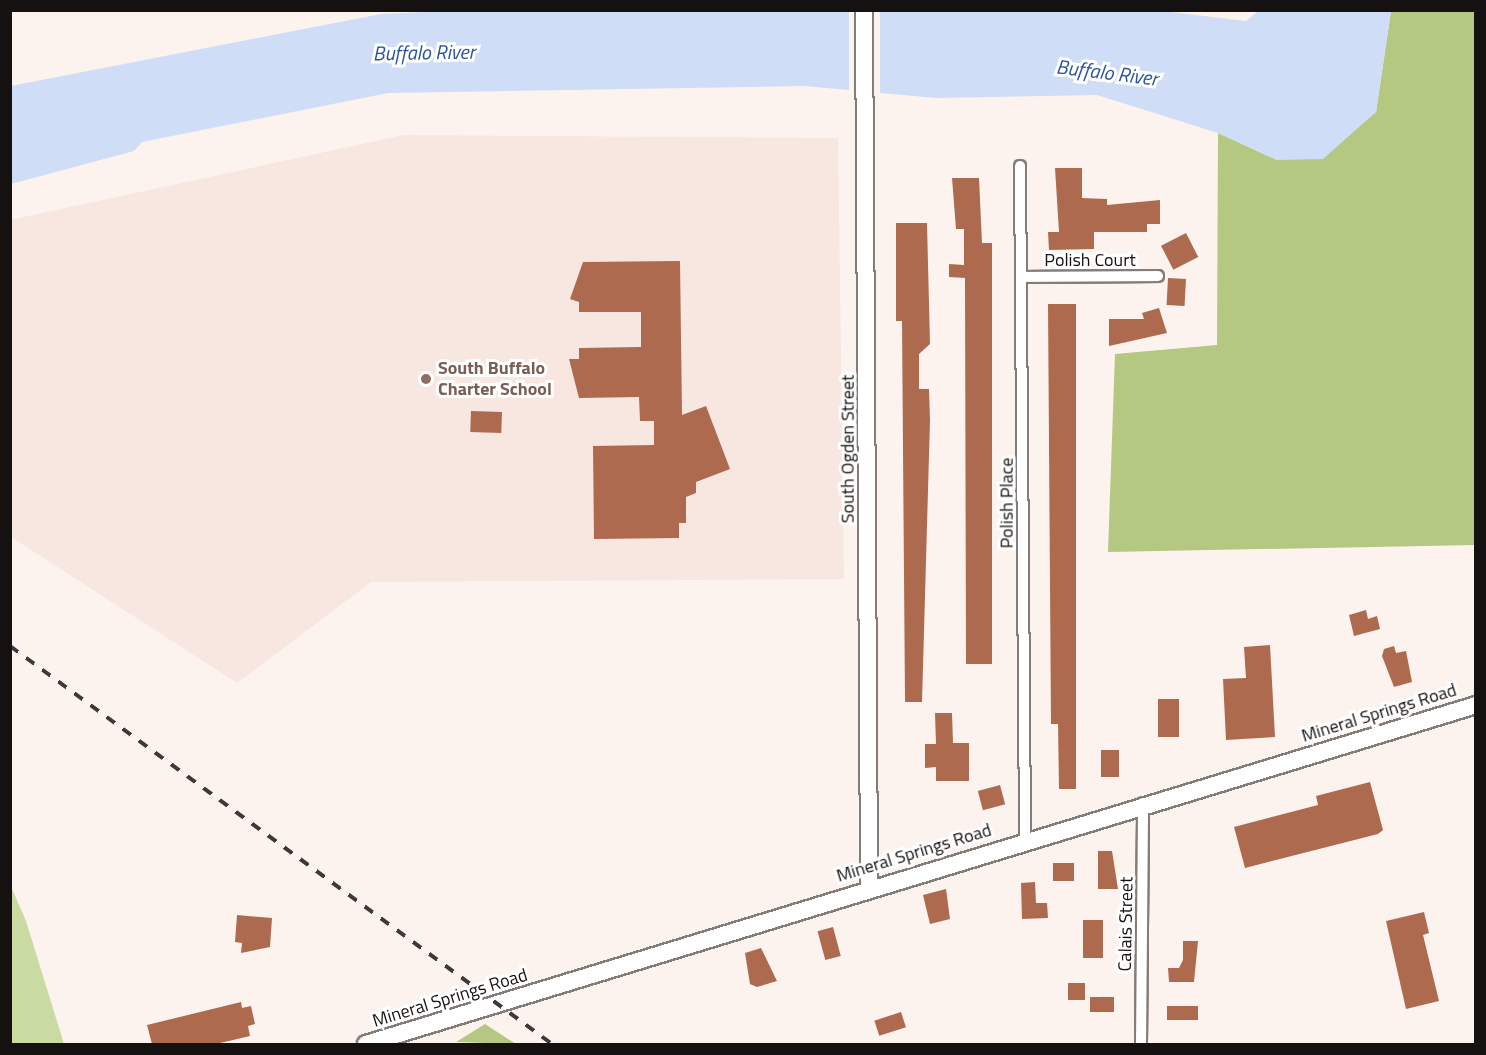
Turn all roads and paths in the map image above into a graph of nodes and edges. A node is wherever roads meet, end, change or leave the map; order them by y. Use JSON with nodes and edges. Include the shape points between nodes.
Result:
{"nodes":[{"id":1,"x":864,"y":10,"type":"edge"},
{"id":2,"x":1020,"y":166,"type":"dead end"},
{"id":3,"x":1158,"y":276,"type":"dead end"},
{"id":4,"x":1021,"y":277,"type":"junction"},
{"id":5,"x":1476,"y":705,"type":"edge"},
{"id":6,"x":1143,"y":803,"type":"junction"},
{"id":7,"x":1025,"y":839,"type":"junction"},
{"id":8,"x":869,"y":887,"type":"junction"},
{"id":9,"x":376,"y":1043,"type":"edge"},
{"id":10,"x":1141,"y":1044,"type":"edge"}],
"edges":[{"from":1,"to":8,"type":"street","name":"South Ogden Street"},
{"from":2,"to":4,"type":"street","name":"Polish Place"},
{"from":3,"to":4,"type":"street","name":"Polish Court"},
{"from":4,"to":7,"type":"street","name":"Polish Place"},
{"from":5,"to":6,"type":"street","name":"Mineral Springs Road"},
{"from":6,"to":7,"type":"street","name":"Mineral Springs Road"},
{"from":6,"to":10,"type":"street","name":"Calais Street"},
{"from":7,"to":8,"type":"street","name":"Mineral Springs Road"},
{"from":8,"to":9,"type":"street","name":"Mineral Springs Road"}]}
